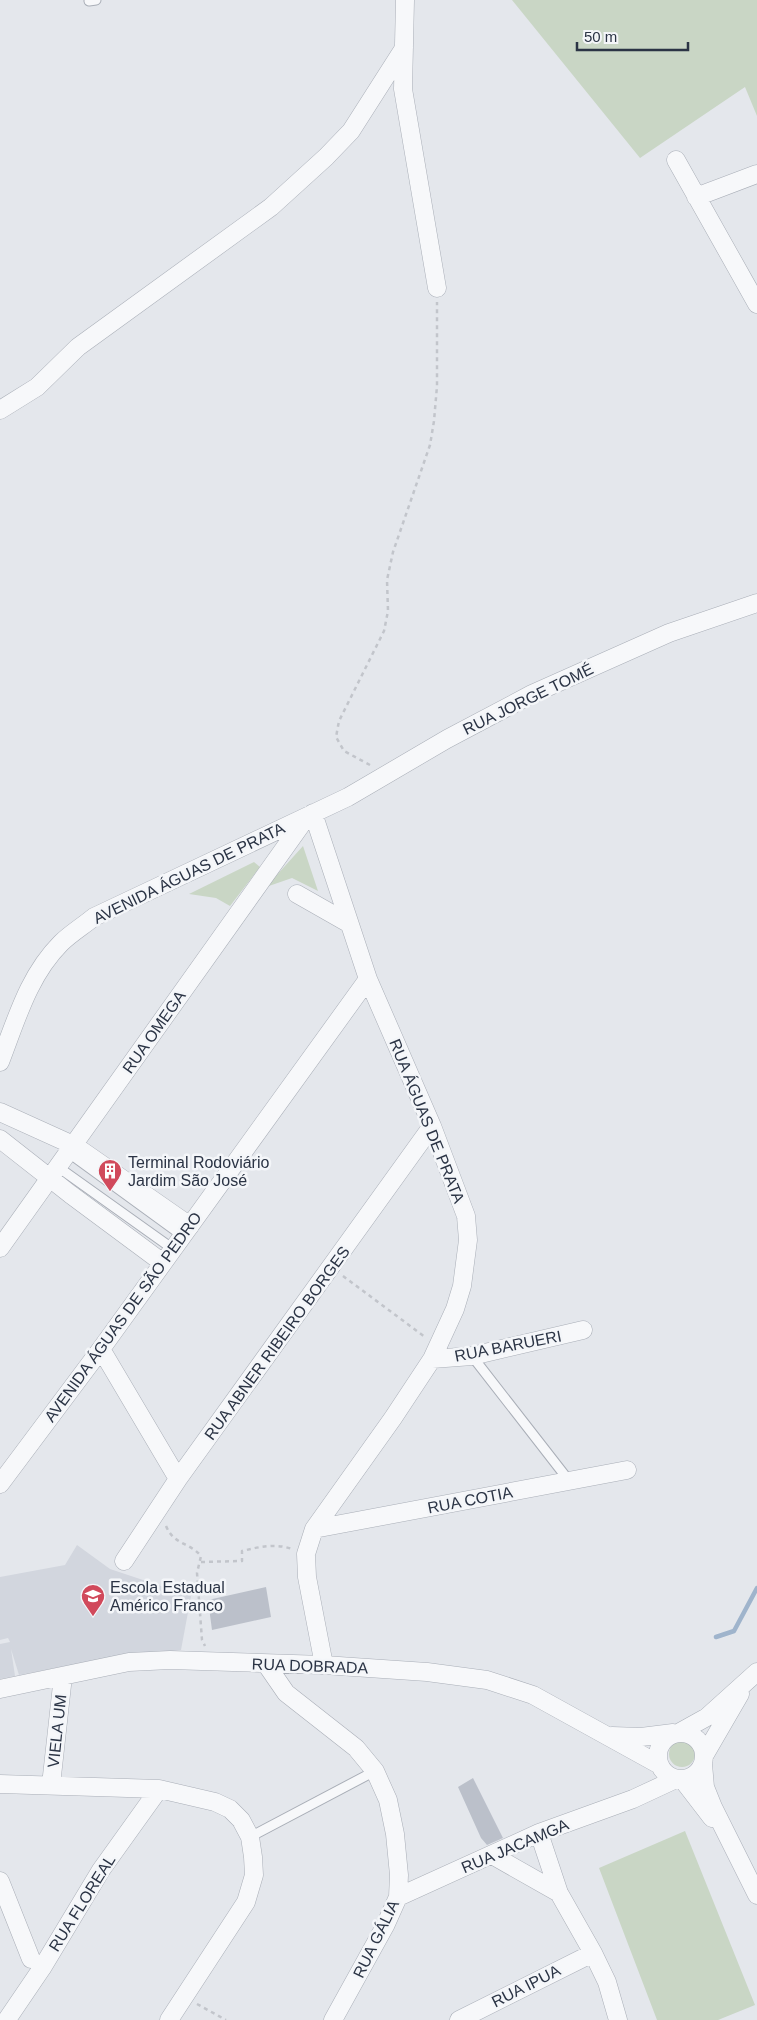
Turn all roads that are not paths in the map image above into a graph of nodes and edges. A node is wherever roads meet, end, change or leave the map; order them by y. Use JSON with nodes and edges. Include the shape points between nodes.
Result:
{"nodes":[{"id":1,"x":405,"y":0,"type":"edge"},
{"id":2,"x":404,"y":48,"type":"junction"},
{"id":3,"x":676,"y":160,"type":"dead end"},
{"id":4,"x":757,"y":174,"type":"edge"},
{"id":5,"x":696,"y":197,"type":"junction"},
{"id":6,"x":437,"y":288,"type":"road end"},
{"id":7,"x":757,"y":304,"type":"edge"},
{"id":8,"x":0,"y":410,"type":"edge"},
{"id":9,"x":757,"y":603,"type":"edge"},
{"id":10,"x":310,"y":814,"type":"junction"},
{"id":11,"x":297,"y":894,"type":"dead end"},
{"id":12,"x":348,"y":923,"type":"junction"},
{"id":13,"x":368,"y":979,"type":"junction"},
{"id":14,"x":0,"y":1062,"type":"edge"},
{"id":15,"x":0,"y":1112,"type":"edge"},
{"id":16,"x":432,"y":1126,"type":"junction"},
{"id":17,"x":0,"y":1139,"type":"edge"},
{"id":18,"x":63,"y":1161,"type":"junction"},
{"id":19,"x":177,"y":1244,"type":"junction"},
{"id":20,"x":0,"y":1248,"type":"edge"},
{"id":21,"x":583,"y":1330,"type":"dead end"},
{"id":22,"x":101,"y":1349,"type":"junction"},
{"id":23,"x":435,"y":1353,"type":"junction"},
{"id":24,"x":472,"y":1356,"type":"junction"},
{"id":25,"x":627,"y":1470,"type":"dead end"},
{"id":26,"x":178,"y":1479,"type":"junction"},
{"id":27,"x":570,"y":1482,"type":"junction"},
{"id":28,"x":0,"y":1484,"type":"edge"},
{"id":29,"x":314,"y":1529,"type":"junction"},
{"id":30,"x":124,"y":1561,"type":"dead end"},
{"id":31,"x":266,"y":1664,"type":"junction"},
{"id":32,"x":324,"y":1665,"type":"junction"},
{"id":33,"x":753,"y":1675,"type":"edge"},
{"id":34,"x":62,"y":1676,"type":"junction"},
{"id":35,"x":0,"y":1689,"type":"edge"},
{"id":36,"x":677,"y":1732,"type":"junction"},
{"id":37,"x":609,"y":1735,"type":"junction"},
{"id":38,"x":704,"y":1760,"type":"junction"},
{"id":39,"x":376,"y":1771,"type":"junction"},
{"id":40,"x":669,"y":1773,"type":"junction"},
{"id":41,"x":0,"y":1784,"type":"edge"},
{"id":42,"x":51,"y":1785,"type":"junction"},
{"id":43,"x":159,"y":1789,"type":"junction"},
{"id":44,"x":539,"y":1833,"type":"junction"},
{"id":45,"x":250,"y":1836,"type":"junction"},
{"id":46,"x":730,"y":1842,"type":"junction"},
{"id":47,"x":492,"y":1856,"type":"junction"},
{"id":48,"x":0,"y":1881,"type":"edge"},
{"id":49,"x":559,"y":1894,"type":"junction"},
{"id":50,"x":757,"y":1895,"type":"edge"},
{"id":51,"x":398,"y":1897,"type":"junction"},
{"id":52,"x":593,"y":1953,"type":"junction"},
{"id":53,"x":31,"y":1959,"type":"dead end"},
{"id":54,"x":8,"y":2018,"type":"dead end"},
{"id":55,"x":169,"y":2020,"type":"edge"},
{"id":56,"x":332,"y":2020,"type":"edge"},
{"id":57,"x":459,"y":2020,"type":"edge"},
{"id":58,"x":618,"y":2020,"type":"edge"}],
"edges":[{"from":1,"to":2,"type":"street"},
{"from":2,"to":6,"type":"street","via":[[403,89]]},
{"from":2,"to":8,"type":"street","via":[[351,130],[271,207],[78,347],[37,388]]},
{"from":3,"to":5,"type":"street"},
{"from":4,"to":5,"type":"street"},
{"from":5,"to":7,"type":"street"},
{"from":9,"to":10,"type":"street","name":"RUA JORGE TOMÉ","via":[[669,633],[532,694],[348,797]]},
{"from":10,"to":12,"type":"street","name":"RUA ÁGUAS DE PRATA"},
{"from":10,"to":14,"type":"street","name":"AVENIDA ÁGUAS DE PRATA","via":[[94,918],[61,943],[26,993]]},
{"from":10,"to":18,"type":"street","name":"RUA OMEGA"},
{"from":11,"to":12,"type":"street"},
{"from":12,"to":13,"type":"street","name":"RUA ÁGUAS DE PRATA"},
{"from":13,"to":16,"type":"street","name":"RUA ÁGUAS DE PRATA"},
{"from":13,"to":19,"type":"street","name":"AVENIDA ÁGUAS DE SÃO PEDRO"},
{"from":15,"to":18,"type":"street"},
{"from":16,"to":23,"type":"street","name":"RUA ÁGUAS DE PRATA","via":[[466,1216],[468,1240],[462,1286]]},
{"from":16,"to":26,"type":"street","name":"RUA ABNER RIBEIRO BORGES"},
{"from":17,"to":18,"type":"street"},
{"from":18,"to":19,"type":"street"},
{"from":18,"to":19,"type":"street"},
{"from":18,"to":20,"type":"street","name":"RUA OMEGA"},
{"from":19,"to":22,"type":"street","name":"AVENIDA ÁGUAS DE SÃO PEDRO"},
{"from":21,"to":24,"type":"street","name":"RUA BARUERI"},
{"from":22,"to":26,"type":"street"},
{"from":22,"to":28,"type":"street","name":"AVENIDA ÁGUAS DE SÃO PEDRO"},
{"from":23,"to":24,"type":"street","name":"RUA BARUERI"},
{"from":23,"to":29,"type":"street","name":"RUA ÁGUAS DE PRATA"},
{"from":24,"to":27,"type":"lane"},
{"from":25,"to":27,"type":"street","name":"RUA COTIA"},
{"from":26,"to":30,"type":"street","name":"RUA ABNER RIBEIRO BORGES"},
{"from":27,"to":29,"type":"street","name":"RUA COTIA"},
{"from":29,"to":32,"type":"street","name":"RUA ÁGUAS DE PRATA","via":[[306,1554],[307,1577]]},
{"from":31,"to":32,"type":"street","name":"RUA DOBRADA"},
{"from":31,"to":34,"type":"street","name":"RUA DOBRADA","via":[[170,1660],[129,1662]]},
{"from":31,"to":39,"type":"street","name":"RUA GÁLIA","via":[[286,1693],[356,1748]]},
{"from":32,"to":37,"type":"street","name":"RUA DOBRADA","via":[[487,1680],[533,1695]]},
{"from":33,"to":36,"type":"street","via":[[707,1717]]},
{"from":33,"to":38,"type":"street"},
{"from":34,"to":35,"type":"street","name":"RUA DOBRADA"},
{"from":34,"to":42,"type":"street","name":"VIELA UM"},
{"from":36,"to":37,"type":"street","name":"RUA DOBRADA","via":[[641,1737]]},
{"from":36,"to":38,"type":"street","via":[[688,1733],[700,1741]]},
{"from":36,"to":40,"type":"street","via":[[661,1743],[658,1752]]},
{"from":37,"to":40,"type":"street","name":"RUA DOBRADA"},
{"from":38,"to":40,"type":"street","via":[[695,1775]]},
{"from":38,"to":46,"type":"street","via":[[705,1787]]},
{"from":39,"to":45,"type":"lane"},
{"from":39,"to":51,"type":"street","name":"RUA GÁLIA","via":[[388,1800],[395,1834]]},
{"from":40,"to":44,"type":"street","name":"RUA JACAMGA","via":[[633,1799]]},
{"from":40,"to":46,"type":"street"},
{"from":41,"to":42,"type":"street"},
{"from":42,"to":43,"type":"street"},
{"from":43,"to":45,"type":"street","via":[[215,1802],[230,1809]]},
{"from":43,"to":54,"type":"street","name":"RUA FLOREAL","via":[[101,1870]]},
{"from":44,"to":47,"type":"street","name":"RUA JACAMGA"},
{"from":44,"to":49,"type":"street"},
{"from":45,"to":55,"type":"street","via":[[254,1875],[246,1902]]},
{"from":46,"to":50,"type":"street"},
{"from":47,"to":49,"type":"street"},
{"from":47,"to":51,"type":"street","name":"RUA JACAMGA"},
{"from":48,"to":53,"type":"street"},
{"from":49,"to":52,"type":"street"},
{"from":51,"to":56,"type":"street","name":"RUA GÁLIA"},
{"from":52,"to":57,"type":"street","name":"RUA IPUA"},
{"from":52,"to":58,"type":"street","via":[[607,1982]]}]}
